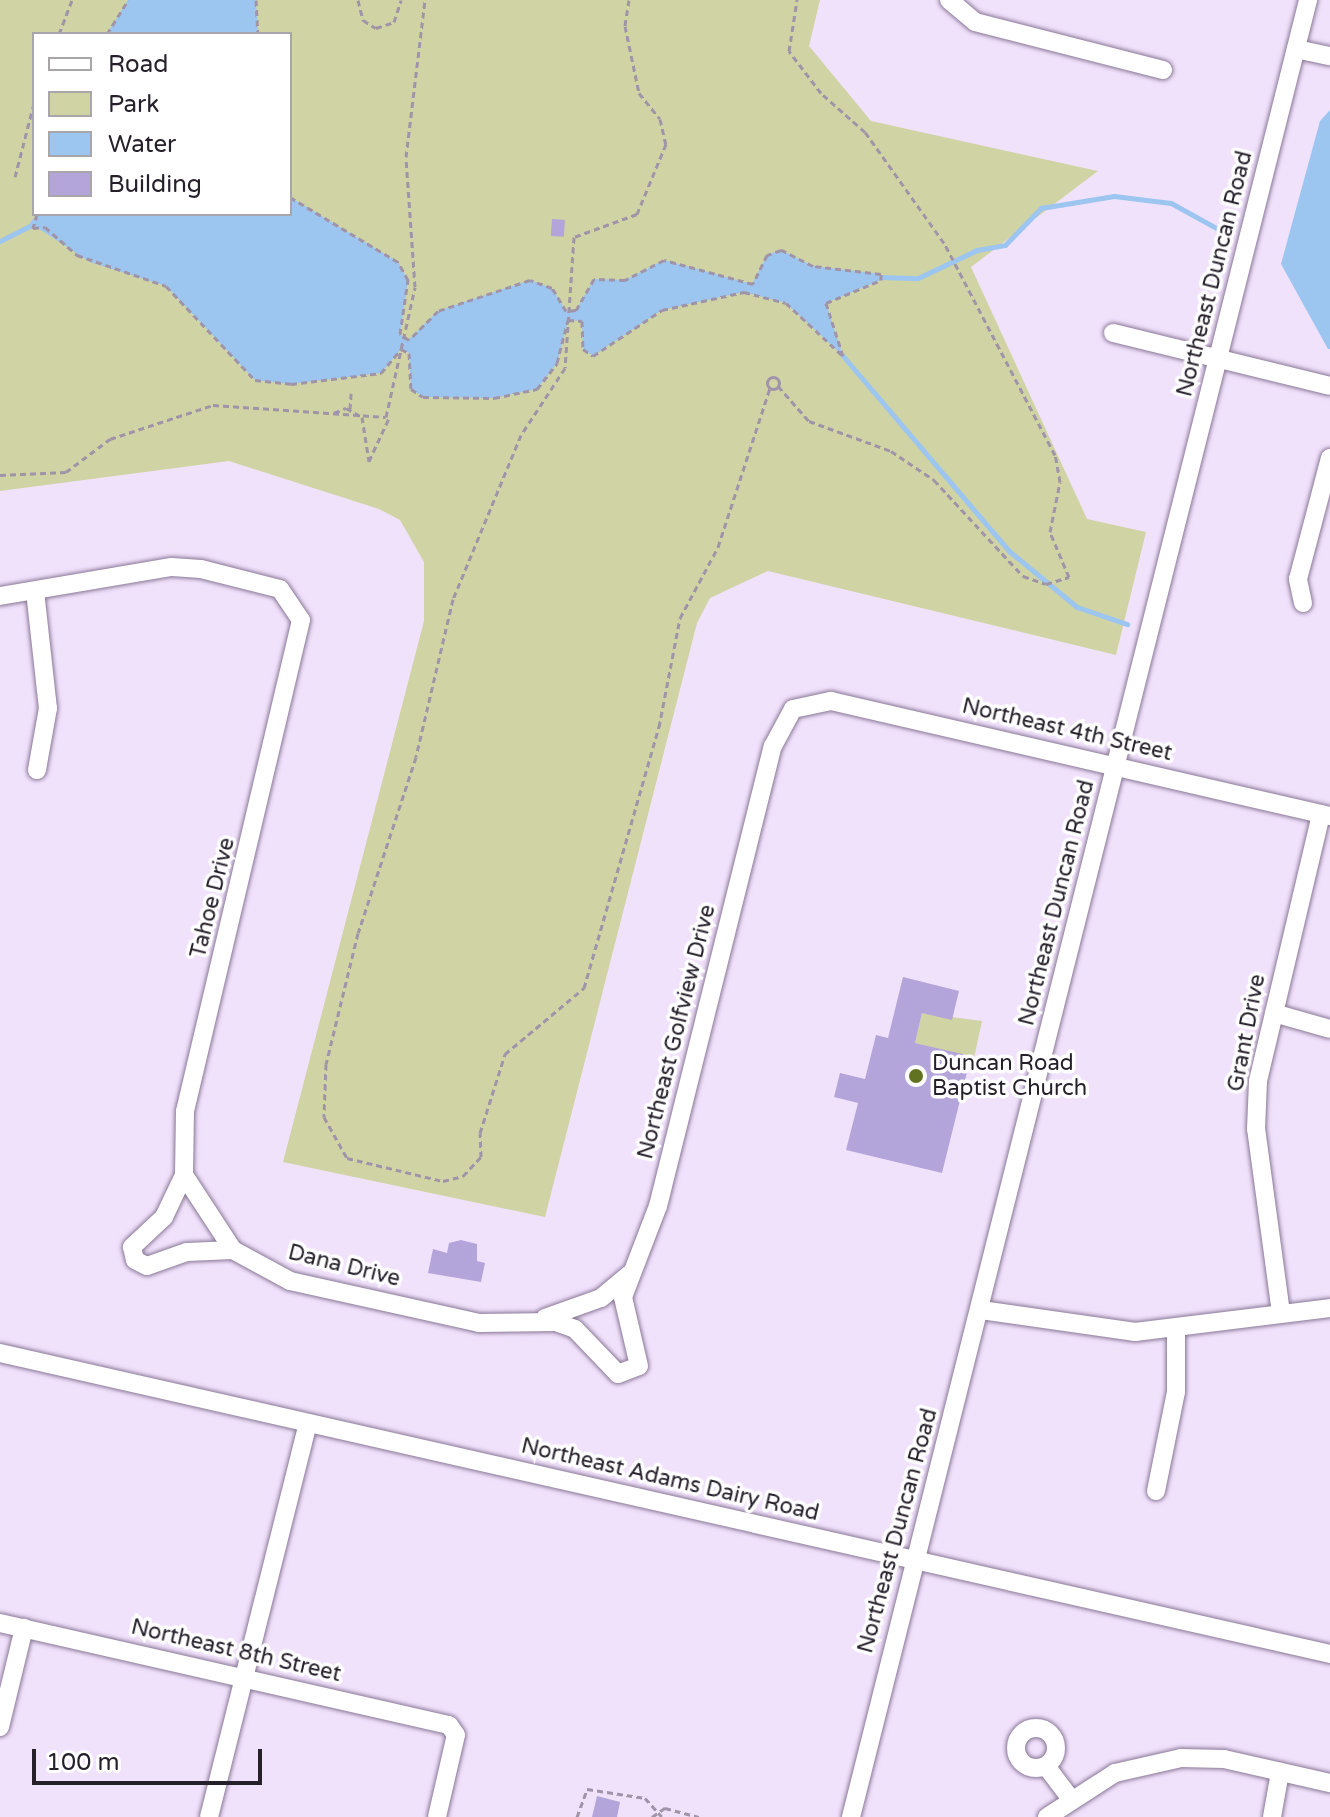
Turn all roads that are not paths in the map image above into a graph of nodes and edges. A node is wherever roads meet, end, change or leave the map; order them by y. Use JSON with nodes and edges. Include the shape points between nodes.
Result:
{"nodes":[{"id":1,"x":1308,"y":0,"type":"edge"},
{"id":2,"x":955,"y":7,"type":"edge"},
{"id":3,"x":1296,"y":49,"type":"junction"},
{"id":4,"x":1330,"y":56,"type":"edge"},
{"id":5,"x":1163,"y":70,"type":"dead end"},
{"id":6,"x":1113,"y":333,"type":"dead end"},
{"id":7,"x":1218,"y":360,"type":"junction"},
{"id":8,"x":1330,"y":386,"type":"edge"},
{"id":9,"x":1330,"y":458,"type":"edge"},
{"id":10,"x":35,"y":591,"type":"junction"},
{"id":11,"x":0,"y":596,"type":"edge"},
{"id":12,"x":1303,"y":603,"type":"dead end"},
{"id":13,"x":793,"y":709,"type":"joint"},
{"id":14,"x":1117,"y":765,"type":"junction"},
{"id":15,"x":37,"y":770,"type":"dead end"},
{"id":16,"x":1326,"y":815,"type":"edge"},
{"id":17,"x":1274,"y":1013,"type":"junction"},
{"id":18,"x":1330,"y":1029,"type":"edge"},
{"id":19,"x":184,"y":1175,"type":"junction"},
{"id":20,"x":233,"y":1250,"type":"junction"},
{"id":21,"x":152,"y":1264,"type":"joint"},
{"id":22,"x":630,"y":1274,"type":"junction"},
{"id":23,"x":1330,"y":1308,"type":"edge"},
{"id":24,"x":981,"y":1310,"type":"junction"},
{"id":25,"x":1281,"y":1313,"type":"junction"},
{"id":26,"x":530,"y":1321,"type":"junction"},
{"id":27,"x":1176,"y":1330,"type":"junction"},
{"id":28,"x":0,"y":1353,"type":"edge"},
{"id":29,"x":639,"y":1366,"type":"joint"},
{"id":30,"x":308,"y":1423,"type":"junction"},
{"id":31,"x":1156,"y":1491,"type":"dead end"},
{"id":32,"x":914,"y":1559,"type":"junction"},
{"id":33,"x":0,"y":1623,"type":"edge"},
{"id":34,"x":24,"y":1628,"type":"junction"},
{"id":35,"x":1330,"y":1654,"type":"edge"},
{"id":36,"x":244,"y":1677,"type":"junction"},
{"id":37,"x":0,"y":1727,"type":"edge"},
{"id":38,"x":1046,"y":1766,"type":"dead end"},
{"id":39,"x":1280,"y":1772,"type":"junction"},
{"id":40,"x":1330,"y":1783,"type":"edge"},
{"id":41,"x":1069,"y":1797,"type":"junction"},
{"id":42,"x":209,"y":1817,"type":"edge"},
{"id":43,"x":437,"y":1817,"type":"edge"},
{"id":44,"x":851,"y":1817,"type":"edge"},
{"id":45,"x":1047,"y":1817,"type":"edge"},
{"id":46,"x":1272,"y":1817,"type":"edge"}],
"edges":[{"from":1,"to":3,"type":"street","name":"Northeast Duncan Road"},
{"from":2,"to":5,"type":"street"},
{"from":3,"to":4,"type":"street"},
{"from":3,"to":7,"type":"street","name":"Northeast Duncan Road"},
{"from":6,"to":7,"type":"street"},
{"from":7,"to":8,"type":"street"},
{"from":7,"to":14,"type":"street","name":"Northeast Duncan Road"},
{"from":9,"to":12,"type":"street","via":[[1298,579]]},
{"from":10,"to":11,"type":"street"},
{"from":10,"to":15,"type":"street","via":[[48,698]]},
{"from":10,"to":19,"type":"street","name":"Tahoe Drive","via":[[172,567],[229,573],[280,589],[294,603],[302,634],[185,1111]]},
{"from":13,"to":14,"type":"street","name":"Northeast 4th Street","via":[[831,701]]},
{"from":13,"to":22,"type":"street","name":"Northeast Golfview Drive","via":[[773,746],[658,1206]]},
{"from":14,"to":16,"type":"street","name":"Northeast 4th Street"},
{"from":14,"to":24,"type":"street","name":"Northeast Duncan Road"},
{"from":16,"to":17,"type":"street","name":"Grant Drive"},
{"from":17,"to":18,"type":"street"},
{"from":17,"to":25,"type":"street","name":"Grant Drive","via":[[1256,1129]]},
{"from":19,"to":20,"type":"street"},
{"from":19,"to":21,"type":"street","name":"Tahoe Drive","via":[[164,1217],[132,1247],[135,1260]]},
{"from":20,"to":21,"type":"street","name":"Dana Drive","via":[[212,1248]]},
{"from":20,"to":26,"type":"street","name":"Dana Drive","via":[[314,1287],[479,1323]]},
{"from":22,"to":26,"type":"street","name":"Dana Drive","via":[[601,1298]]},
{"from":22,"to":29,"type":"street","name":"Northeast Golfview Drive","via":[[624,1315]]},
{"from":23,"to":25,"type":"street"},
{"from":24,"to":27,"type":"street","via":[[1097,1330]]},
{"from":24,"to":32,"type":"street","name":"Northeast Duncan Road"},
{"from":25,"to":27,"type":"street"},
{"from":26,"to":29,"type":"street","name":"Dana Drive","via":[[575,1329],[618,1374]]},
{"from":27,"to":31,"type":"street","via":[[1176,1392]]},
{"from":28,"to":30,"type":"street","name":"Northeast Adams Dairy Road"},
{"from":30,"to":32,"type":"street","name":"Northeast Adams Dairy Road"},
{"from":30,"to":36,"type":"street"},
{"from":32,"to":35,"type":"street","name":"Northeast Adams Dairy Road"},
{"from":32,"to":44,"type":"street","name":"Northeast Duncan Road"},
{"from":33,"to":34,"type":"street","name":"Northeast 8th Street"},
{"from":34,"to":36,"type":"street","name":"Northeast 8th Street"},
{"from":34,"to":37,"type":"street"},
{"from":36,"to":42,"type":"street"},
{"from":36,"to":43,"type":"street","name":"Northeast 8th Street","via":[[449,1725],[461,1735]]},
{"from":38,"to":41,"type":"street"},
{"from":39,"to":40,"type":"street"},
{"from":39,"to":41,"type":"street","via":[[1181,1758],[1115,1773]]},
{"from":39,"to":46,"type":"street"},
{"from":41,"to":45,"type":"street"}]}
